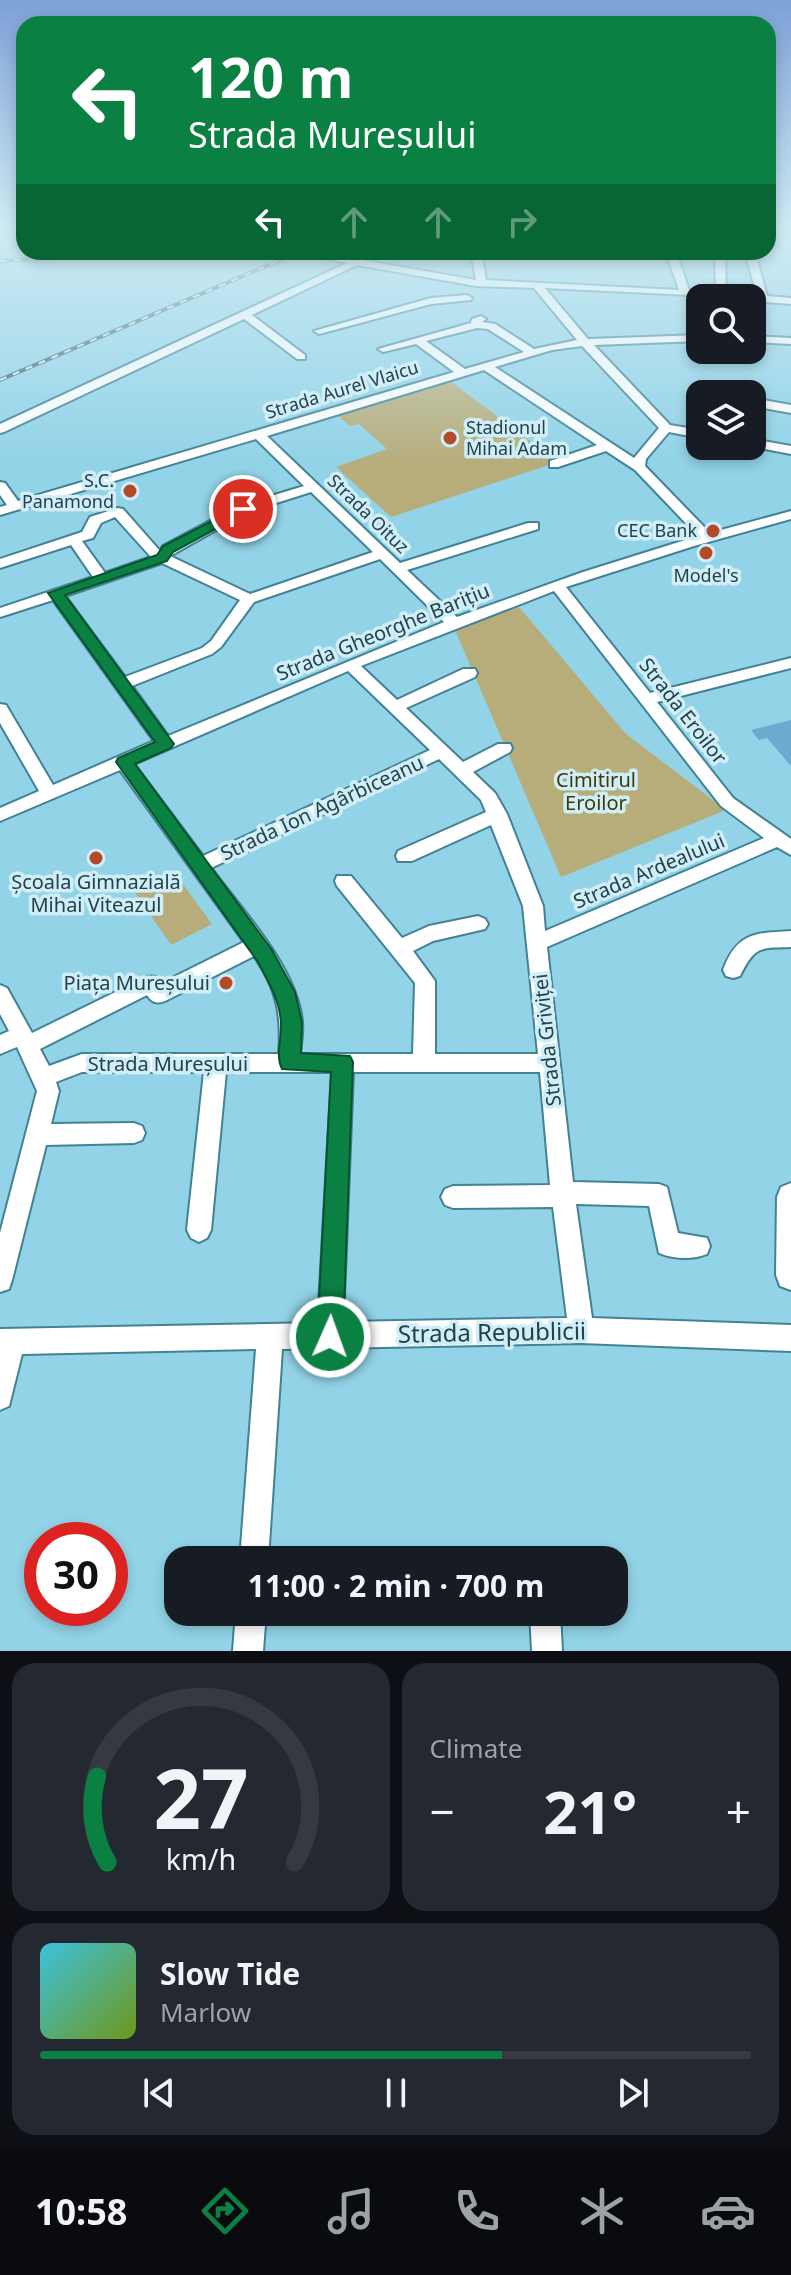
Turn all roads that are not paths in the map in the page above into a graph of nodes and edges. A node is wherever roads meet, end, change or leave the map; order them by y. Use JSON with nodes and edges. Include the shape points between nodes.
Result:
{"nodes":[{"id":1,"x":261,"y":308,"type":"edge"},
{"id":2,"x":405,"y":308,"type":"edge"},
{"id":3,"x":481,"y":308,"type":"edge"},
{"id":4,"x":557,"y":308,"type":"edge"},
{"id":5,"x":246,"y":315,"type":"junction"},
{"id":6,"x":485,"y":323,"type":"junction"},
{"id":7,"x":319,"y":331,"type":"dead end"},
{"id":8,"x":686,"y":338,"type":"edge"},
{"id":9,"x":417,"y":340,"type":"junction"},
{"id":10,"x":766,"y":340,"type":"edge"},
{"id":11,"x":791,"y":341,"type":"edge"},
{"id":12,"x":585,"y":342,"type":"junction"},
{"id":13,"x":383,"y":349,"type":"dead end"},
{"id":14,"x":532,"y":352,"type":"junction"},
{"id":15,"x":301,"y":357,"type":"dead end"},
{"id":16,"x":485,"y":366,"type":"junction"},
{"id":17,"x":463,"y":373,"type":"junction"},
{"id":18,"x":766,"y":405,"type":"edge"},
{"id":19,"x":791,"y":409,"type":"edge"},
{"id":20,"x":666,"y":428,"type":"junction"},
{"id":21,"x":0,"y":429,"type":"edge"},
{"id":22,"x":686,"y":432,"type":"edge"},
{"id":23,"x":258,"y":434,"type":"junction"},
{"id":24,"x":766,"y":446,"type":"edge"},
{"id":25,"x":604,"y":447,"type":"junction"},
{"id":26,"x":791,"y":450,"type":"edge"},
{"id":27,"x":554,"y":464,"type":"dead end"},
{"id":28,"x":639,"y":467,"type":"junction"},
{"id":29,"x":0,"y":486,"type":"edge"},
{"id":30,"x":313,"y":487,"type":"junction"},
{"id":31,"x":16,"y":507,"type":"junction"},
{"id":32,"x":0,"y":511,"type":"edge"},
{"id":33,"x":790,"y":514,"type":"edge"},
{"id":34,"x":533,"y":526,"type":"dead end"},
{"id":35,"x":708,"y":538,"type":"junction"},
{"id":36,"x":74,"y":540,"type":"junction"},
{"id":37,"x":382,"y":554,"type":"junction"},
{"id":38,"x":162,"y":558,"type":"junction"},
{"id":39,"x":0,"y":564,"type":"edge"},
{"id":40,"x":399,"y":568,"type":"junction"},
{"id":41,"x":101,"y":577,"type":"junction"},
{"id":42,"x":557,"y":585,"type":"junction"},
{"id":43,"x":56,"y":593,"type":"junction"},
{"id":44,"x":249,"y":599,"type":"junction"},
{"id":45,"x":0,"y":613,"type":"edge"},
{"id":46,"x":453,"y":622,"type":"junction"},
{"id":47,"x":791,"y":663,"type":"edge"},
{"id":48,"x":351,"y":665,"type":"junction"},
{"id":49,"x":469,"y":673,"type":"dead end"},
{"id":50,"x":123,"y":684,"type":"junction"},
{"id":51,"x":646,"y":699,"type":"junction"},
{"id":52,"x":395,"y":707,"type":"junction"},
{"id":53,"x":0,"y":709,"type":"edge"},
{"id":54,"x":165,"y":744,"type":"junction"},
{"id":55,"x":504,"y":748,"type":"dead end"},
{"id":56,"x":442,"y":751,"type":"junction"},
{"id":57,"x":124,"y":762,"type":"junction"},
{"id":58,"x":462,"y":770,"type":"junction"},
{"id":59,"x":50,"y":794,"type":"junction"},
{"id":60,"x":498,"y":814,"type":"junction"},
{"id":61,"x":0,"y":815,"type":"edge"},
{"id":62,"x":785,"y":844,"type":"edge"},
{"id":63,"x":405,"y":856,"type":"dead end"},
{"id":64,"x":201,"y":865,"type":"junction"},
{"id":65,"x":344,"y":881,"type":"dead end"},
{"id":66,"x":478,"y":924,"type":"dead end"},
{"id":67,"x":791,"y":939,"type":"edge"},
{"id":68,"x":537,"y":943,"type":"junction"},
{"id":69,"x":257,"y":945,"type":"junction"},
{"id":70,"x":399,"y":949,"type":"junction"},
{"id":71,"x":733,"y":970,"type":"dead end"},
{"id":72,"x":0,"y":994,"type":"edge"},
{"id":73,"x":24,"y":1040,"type":"junction"},
{"id":74,"x":0,"y":1045,"type":"edge"},
{"id":75,"x":343,"y":1062,"type":"junction"},
{"id":76,"x":216,"y":1063,"type":"junction"},
{"id":77,"x":289,"y":1063,"type":"junction"},
{"id":78,"x":424,"y":1063,"type":"junction"},
{"id":79,"x":550,"y":1063,"type":"junction"},
{"id":80,"x":44,"y":1077,"type":"junction"},
{"id":81,"x":134,"y":1133,"type":"dead end"},
{"id":82,"x":37,"y":1135,"type":"junction"},
{"id":83,"x":563,"y":1194,"type":"junction"},
{"id":84,"x":453,"y":1197,"type":"dead end"},
{"id":85,"x":791,"y":1197,"type":"edge"},
{"id":86,"x":199,"y":1230,"type":"dead end"},
{"id":87,"x":698,"y":1246,"type":"dead end"},
{"id":88,"x":1,"y":1271,"type":"edge"},
{"id":89,"x":791,"y":1275,"type":"edge"},
{"id":90,"x":581,"y":1330,"type":"junction"},
{"id":91,"x":270,"y":1337,"type":"junction"},
{"id":92,"x":330,"y":1337,"type":"junction"},
{"id":93,"x":791,"y":1338,"type":"edge"},
{"id":94,"x":6,"y":1342,"type":"edge"},
{"id":95,"x":0,"y":1397,"type":"edge"},
{"id":96,"x":255,"y":1546,"type":"edge"},
{"id":97,"x":250,"y":1626,"type":"edge"},
{"id":98,"x":546,"y":1626,"type":"edge"},
{"id":99,"x":248,"y":1651,"type":"edge"},
{"id":100,"x":547,"y":1651,"type":"edge"}],
"edges":[{"from":1,"to":5,"type":"street"},
{"from":2,"to":7,"type":"street"},
{"from":3,"to":6,"type":"street"},
{"from":4,"to":12,"type":"street"},
{"from":5,"to":15,"type":"street","via":[[284,350]]},
{"from":5,"to":21,"type":"street"},
{"from":6,"to":9,"type":"street"},
{"from":6,"to":14,"type":"street"},
{"from":8,"to":12,"type":"street","name":"Strada Aurel Vlaicu"},
{"from":9,"to":13,"type":"street"},
{"from":9,"to":17,"type":"street"},
{"from":10,"to":11,"type":"street"},
{"from":12,"to":14,"type":"street","name":"Strada Aurel Vlaicu"},
{"from":12,"to":20,"type":"street"},
{"from":14,"to":16,"type":"street","name":"Strada Aurel Vlaicu"},
{"from":16,"to":17,"type":"street","name":"Strada Aurel Vlaicu"},
{"from":16,"to":25,"type":"street"},
{"from":17,"to":23,"type":"street","name":"Strada Aurel Vlaicu"},
{"from":18,"to":19,"type":"street"},
{"from":20,"to":22,"type":"street"},
{"from":20,"to":28,"type":"street","via":[[640,458]]},
{"from":23,"to":30,"type":"street","name":"Strada Oituz"},
{"from":23,"to":31,"type":"street","name":"Strada Aurel Vlaicu"},
{"from":24,"to":26,"type":"street"},
{"from":25,"to":27,"type":"street"},
{"from":25,"to":28,"type":"street"},
{"from":28,"to":35,"type":"street"},
{"from":29,"to":31,"type":"street"},
{"from":30,"to":37,"type":"street","name":"Strada Oituz"},
{"from":30,"to":38,"type":"street","via":[[243,509],[168,549]]},
{"from":31,"to":32,"type":"street","name":"Strada Aurel Vlaicu"},
{"from":33,"to":35,"type":"street","name":"Strada Gheorghe Barițiu"},
{"from":34,"to":40,"type":"street"},
{"from":35,"to":42,"type":"street","name":"Strada Gheorghe Barițiu"},
{"from":36,"to":38,"type":"street","via":[[88,535],[95,520],[118,512]]},
{"from":36,"to":39,"type":"street"},
{"from":36,"to":41,"type":"street"},
{"from":37,"to":40,"type":"street","name":"Strada Oituz"},
{"from":37,"to":44,"type":"street"},
{"from":38,"to":41,"type":"street"},
{"from":38,"to":44,"type":"street"},
{"from":40,"to":46,"type":"street","name":"Strada Oituz"},
{"from":41,"to":43,"type":"street"},
{"from":42,"to":46,"type":"street","name":"Strada Gheorghe Barițiu"},
{"from":42,"to":51,"type":"street","name":"Strada Eroilor"},
{"from":43,"to":45,"type":"street"},
{"from":43,"to":50,"type":"street"},
{"from":44,"to":50,"type":"street","via":[[207,651]]},
{"from":46,"to":48,"type":"street","name":"Strada Gheorghe Barițiu"},
{"from":47,"to":51,"type":"street"},
{"from":48,"to":52,"type":"street","name":"Strada Griviței"},
{"from":48,"to":54,"type":"street","name":"Strada Gheorghe Barițiu"},
{"from":49,"to":52,"type":"street"},
{"from":50,"to":54,"type":"street"},
{"from":51,"to":62,"type":"street","name":"Strada Eroilor","via":[[727,802]]},
{"from":52,"to":56,"type":"street","name":"Strada Griviței"},
{"from":53,"to":59,"type":"street"},
{"from":54,"to":57,"type":"street","name":"Strada Gheorghe Barițiu"},
{"from":55,"to":58,"type":"street"},
{"from":56,"to":58,"type":"street","name":"Strada Griviței"},
{"from":56,"to":64,"type":"street","name":"Strada Ion Agârbiceanu"},
{"from":57,"to":59,"type":"street","name":"Strada Gheorghe Barițiu"},
{"from":57,"to":64,"type":"street","name":"Strada Ion Agârbiceanu"},
{"from":58,"to":60,"type":"street","name":"Strada Griviței"},
{"from":59,"to":61,"type":"street","name":"Strada Gheorghe Barițiu"},
{"from":60,"to":63,"type":"street"},
{"from":60,"to":68,"type":"street","name":"Strada Griviței","via":[[533,906]]},
{"from":62,"to":68,"type":"street","name":"Strada Ardealului"},
{"from":64,"to":69,"type":"street","name":"Strada Ion Agârbiceanu"},
{"from":65,"to":70,"type":"street"},
{"from":66,"to":70,"type":"street","via":[[429,934]]},
{"from":67,"to":71,"type":"street","via":[[744,946]]},
{"from":68,"to":79,"type":"street","name":"Strada Griviței"},
{"from":69,"to":73,"type":"street","via":[[158,995],[151,984]]},
{"from":69,"to":77,"type":"street","name":"Strada Ion Agârbiceanu","via":[[284,992],[292,1022]]},
{"from":70,"to":78,"type":"street","via":[[425,981]]},
{"from":72,"to":73,"type":"street"},
{"from":73,"to":74,"type":"street"},
{"from":73,"to":80,"type":"street"},
{"from":75,"to":77,"type":"street","name":"Strada Mureșului"},
{"from":75,"to":78,"type":"street","name":"Strada Mureșului"},
{"from":75,"to":92,"type":"street"},
{"from":76,"to":77,"type":"street","name":"Strada Mureșului"},
{"from":76,"to":80,"type":"street","name":"Strada Mureșului","via":[[82,1063]]},
{"from":76,"to":86,"type":"street"},
{"from":78,"to":79,"type":"street","name":"Strada Mureșului"},
{"from":79,"to":83,"type":"street","name":"Strada Griviței"},
{"from":80,"to":82,"type":"street","via":[[48,1091]]},
{"from":81,"to":82,"type":"street"},
{"from":82,"to":88,"type":"street"},
{"from":83,"to":84,"type":"street"},
{"from":83,"to":87,"type":"street","via":[[659,1195],[668,1245]]},
{"from":83,"to":90,"type":"street","name":"Strada Griviței"},
{"from":85,"to":89,"type":"main road"},
{"from":90,"to":92,"type":"street","name":"Strada Republicii"},
{"from":90,"to":93,"type":"street","name":"Strada Republicii"},
{"from":91,"to":92,"type":"street","name":"Strada Republicii"},
{"from":91,"to":94,"type":"street","name":"Strada Republicii"},
{"from":91,"to":96,"type":"street"},
{"from":94,"to":95,"type":"street"},
{"from":97,"to":99,"type":"street"},
{"from":98,"to":100,"type":"street"}]}
